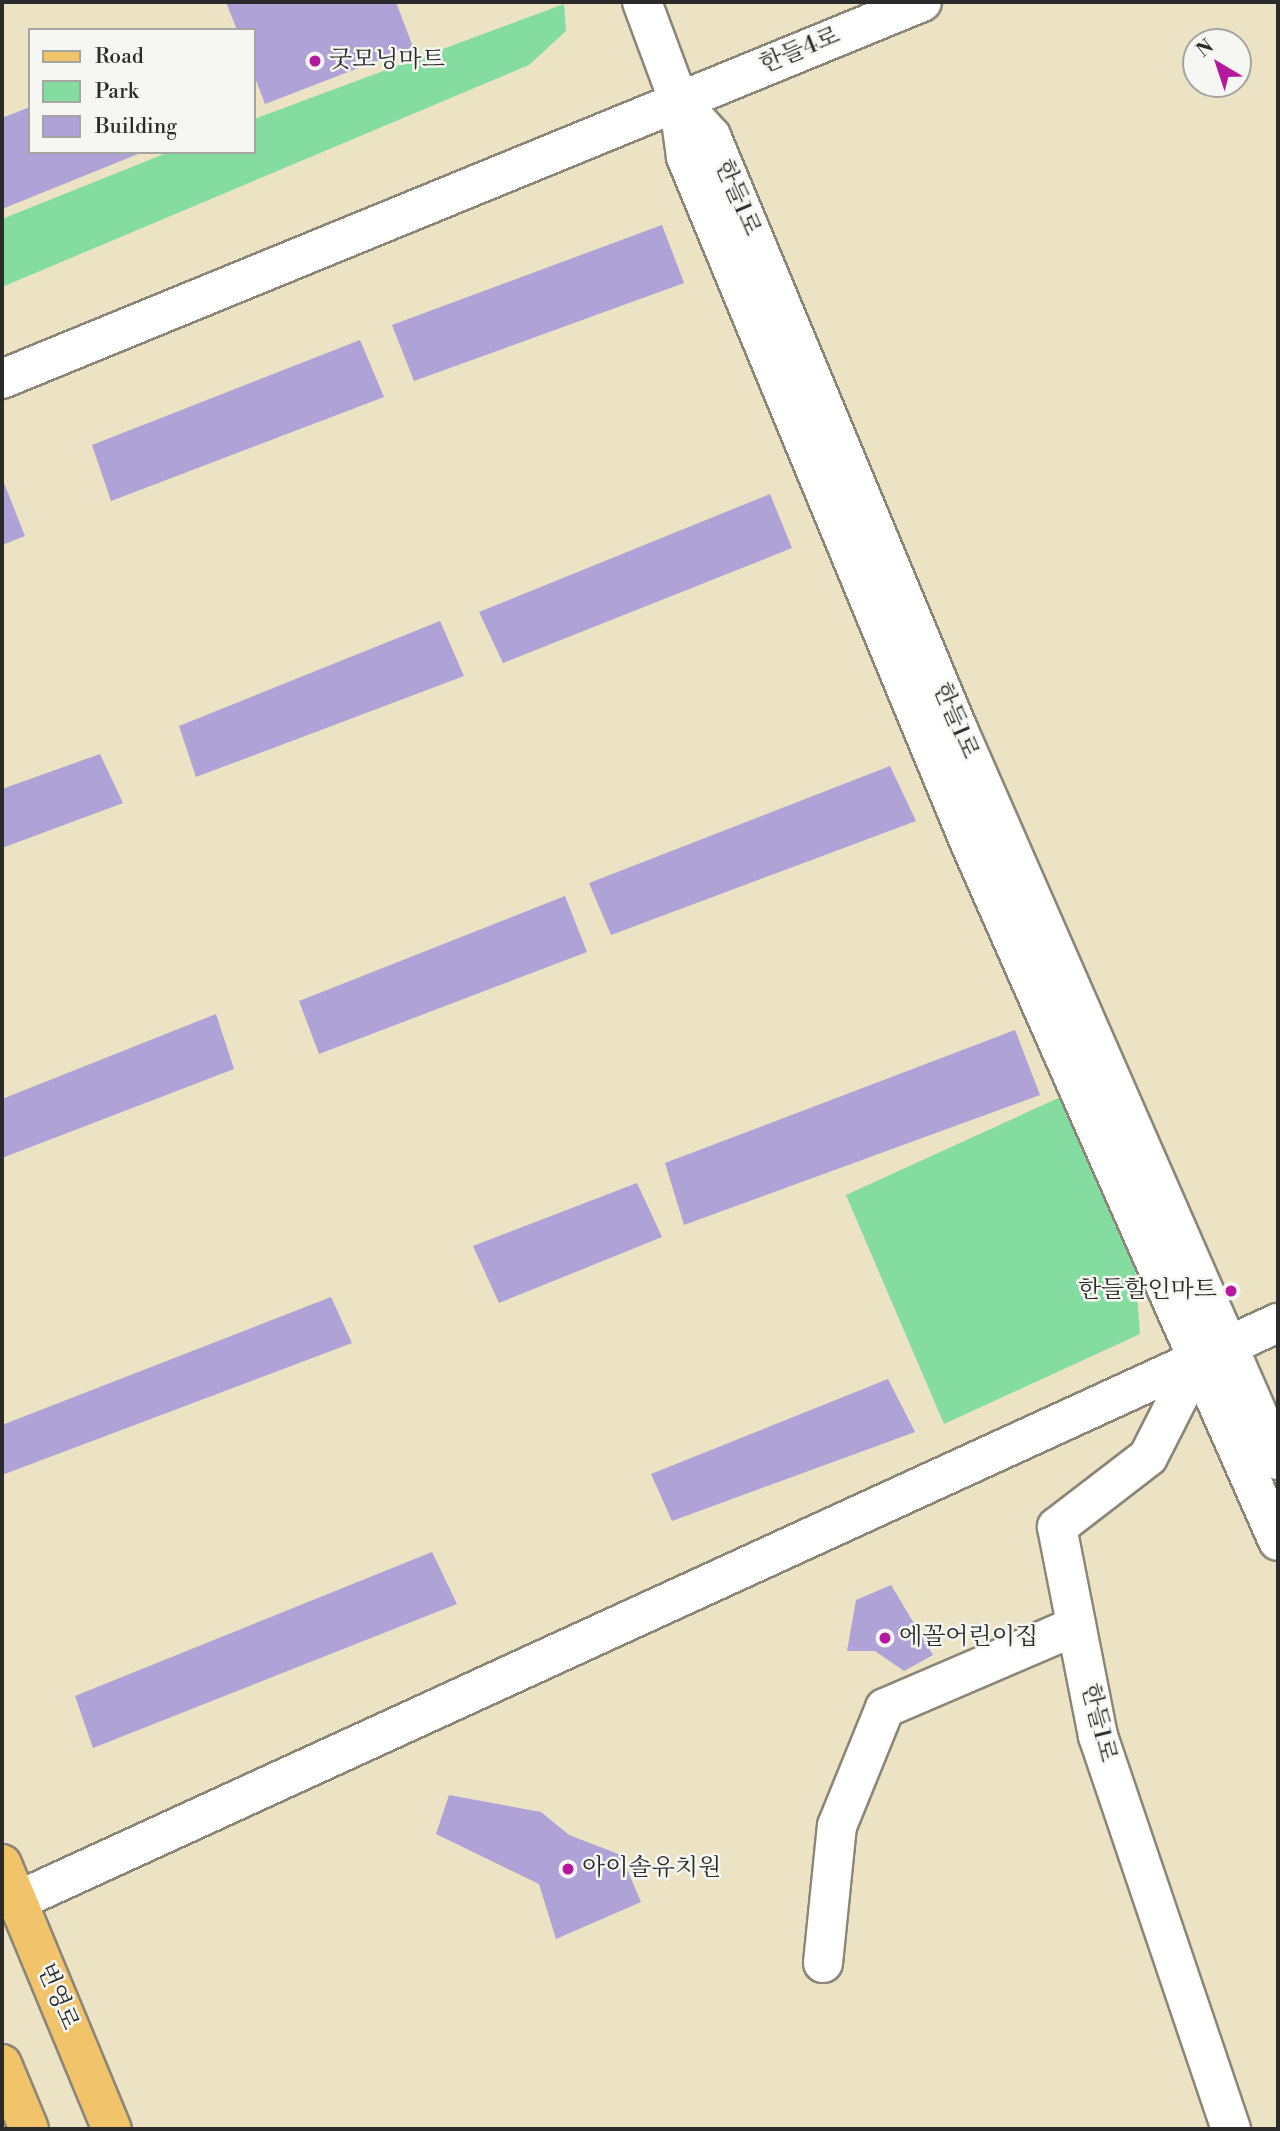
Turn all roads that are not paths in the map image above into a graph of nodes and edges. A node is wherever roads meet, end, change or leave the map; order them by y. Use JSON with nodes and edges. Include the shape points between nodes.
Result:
{"nodes":[{"id":1,"x":642,"y":2,"type":"edge"},
{"id":2,"x":922,"y":2,"type":"edge"},
{"id":3,"x":678,"y":99,"type":"junction"},
{"id":4,"x":2,"y":379,"type":"edge"},
{"id":5,"x":1278,"y":1323,"type":"edge"},
{"id":6,"x":1213,"y":1352,"type":"junction"},
{"id":7,"x":1278,"y":1460,"type":"edge"},
{"id":8,"x":1278,"y":1541,"type":"edge"},
{"id":9,"x":1076,"y":1626,"type":"junction"},
{"id":10,"x":2,"y":1864,"type":"edge"},
{"id":11,"x":17,"y":1901,"type":"junction"},
{"id":12,"x":823,"y":1963,"type":"dead end"},
{"id":13,"x":2,"y":2064,"type":"edge"},
{"id":14,"x":29,"y":2129,"type":"edge"},
{"id":15,"x":112,"y":2129,"type":"edge"},
{"id":16,"x":1231,"y":2129,"type":"edge"}],
"edges":[{"from":1,"to":3,"type":"street","name":"한들1로"},
{"from":2,"to":3,"type":"street","name":"한들4로"},
{"from":3,"to":4,"type":"street","name":"한들4로"},
{"from":3,"to":6,"type":"street","name":"한들1로","via":[[687,157],[953,803]]},
{"from":5,"to":6,"type":"street"},
{"from":6,"to":7,"type":"street","name":"한들1로"},
{"from":6,"to":8,"type":"street","name":"한들1로"},
{"from":6,"to":9,"type":"street","name":"한들1로","via":[[1148,1457],[1057,1527]]},
{"from":6,"to":11,"type":"street"},
{"from":9,"to":12,"type":"street","via":[[885,1708],[838,1826]]},
{"from":9,"to":16,"type":"street","name":"한들1로","via":[[1098,1736]]},
{"from":10,"to":11,"type":"main road","name":"번영로"},
{"from":11,"to":15,"type":"main road","name":"번영로"},
{"from":13,"to":14,"type":"main road"}]}
